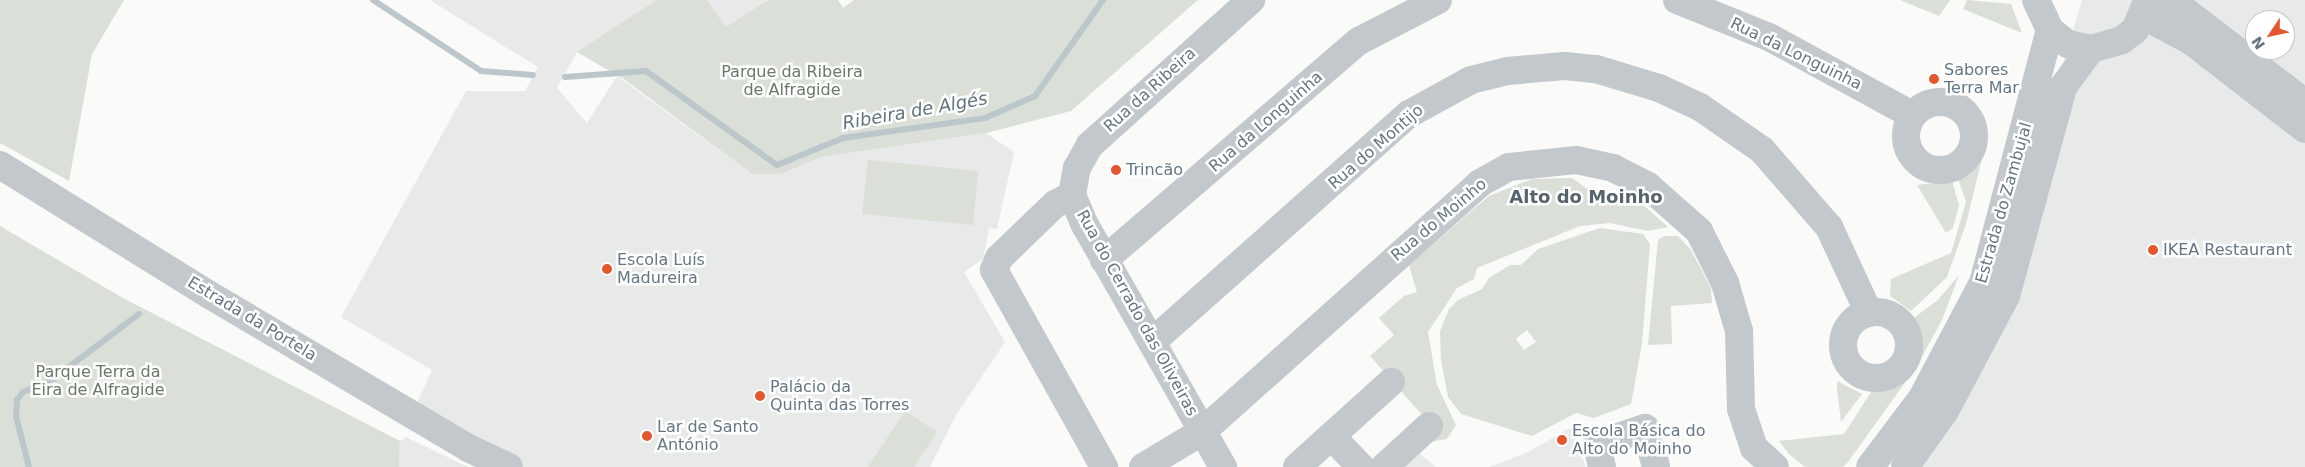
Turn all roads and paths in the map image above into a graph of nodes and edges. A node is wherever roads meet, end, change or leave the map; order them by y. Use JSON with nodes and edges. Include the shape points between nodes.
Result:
{"nodes":[{"id":1,"x":1251,"y":0,"type":"edge"},
{"id":2,"x":1438,"y":0,"type":"edge"},
{"id":3,"x":1677,"y":0,"type":"edge"},
{"id":4,"x":2171,"y":0,"type":"edge"},
{"id":5,"x":2034,"y":2,"type":"edge"},
{"id":6,"x":2146,"y":8,"type":"edge"},
{"id":7,"x":2050,"y":30,"type":"junction"},
{"id":8,"x":2091,"y":49,"type":"junction"},
{"id":9,"x":2305,"y":104,"type":"edge"},
{"id":10,"x":1912,"y":115,"type":"dead end"},
{"id":11,"x":2305,"y":129,"type":"edge"},
{"id":12,"x":0,"y":165,"type":"edge"},
{"id":13,"x":1072,"y":195,"type":"junction"},
{"id":14,"x":1104,"y":260,"type":"junction"},
{"id":15,"x":1869,"y":313,"type":"dead end"},
{"id":16,"x":1152,"y":342,"type":"junction"},
{"id":17,"x":1391,"y":382,"type":"dead end"},
{"id":18,"x":1429,"y":426,"type":"dead end"},
{"id":19,"x":1203,"y":431,"type":"junction"},
{"id":20,"x":1332,"y":437,"type":"junction"},
{"id":21,"x":1656,"y":466,"type":"edge"},
{"id":22,"x":508,"y":467,"type":"edge"},
{"id":23,"x":1104,"y":467,"type":"edge"},
{"id":24,"x":1143,"y":467,"type":"edge"},
{"id":25,"x":1223,"y":467,"type":"edge"},
{"id":26,"x":1297,"y":467,"type":"edge"},
{"id":27,"x":1361,"y":467,"type":"edge"},
{"id":28,"x":1384,"y":467,"type":"edge"},
{"id":29,"x":1602,"y":467,"type":"edge"},
{"id":30,"x":1774,"y":467,"type":"edge"},
{"id":31,"x":1870,"y":467,"type":"edge"},
{"id":32,"x":1905,"y":467,"type":"edge"}],
"edges":[{"from":1,"to":13,"type":"street","name":"Rua da Ribeira","via":[[1090,144],[1077,168]]},
{"from":2,"to":14,"type":"street","name":"Rua da Longuinha","via":[[1359,41]]},
{"from":3,"to":10,"type":"street","name":"Rua da Longuinha","via":[[1768,37]]},
{"from":4,"to":9,"type":"street"},
{"from":5,"to":7,"type":"street"},
{"from":6,"to":8,"type":"street","via":[[2122,40]]},
{"from":6,"to":11,"type":"street"},
{"from":7,"to":8,"type":"street","via":[[2068,44]]},
{"from":7,"to":31,"type":"street","name":"Estrada do Zambujal","via":[[1983,283],[1922,398]]},
{"from":8,"to":32,"type":"street","name":"Estrada do Zambujal","via":[[2064,87],[2006,296],[1945,411]]},
{"from":12,"to":22,"type":"street","name":"Estrada da Portela","via":[[208,294],[468,448]]},
{"from":13,"to":14,"type":"street","name":"Rua do Cerrado das Oliveiras"},
{"from":13,"to":23,"type":"street","via":[[1048,211],[999,258],[994,270]]},
{"from":14,"to":16,"type":"street","name":"Rua do Cerrado das Oliveiras"},
{"from":15,"to":16,"type":"street","name":"Rua do Montijo","via":[[1829,227],[1762,150],[1700,107],[1659,88],[1596,69],[1565,66],[1507,71],[1472,80],[1409,114]]},
{"from":16,"to":19,"type":"street","name":"Rua do Cerrado das Oliveiras"},
{"from":17,"to":20,"type":"street"},
{"from":18,"to":28,"type":"street"},
{"from":19,"to":24,"type":"street","name":"Rua do Cerrado das Oliveiras"},
{"from":19,"to":25,"type":"street","name":"Rua do Cerrado das Oliveiras"},
{"from":19,"to":30,"type":"street","name":"Rua do Moinho","via":[[1480,183],[1509,167],[1576,160],[1613,168],[1648,186],[1699,231],[1725,283],[1739,331],[1741,409],[1751,440]]},
{"from":20,"to":26,"type":"street"},
{"from":20,"to":27,"type":"street"},
{"from":21,"to":29,"type":"street","via":[[1645,428],[1597,444]]}]}
